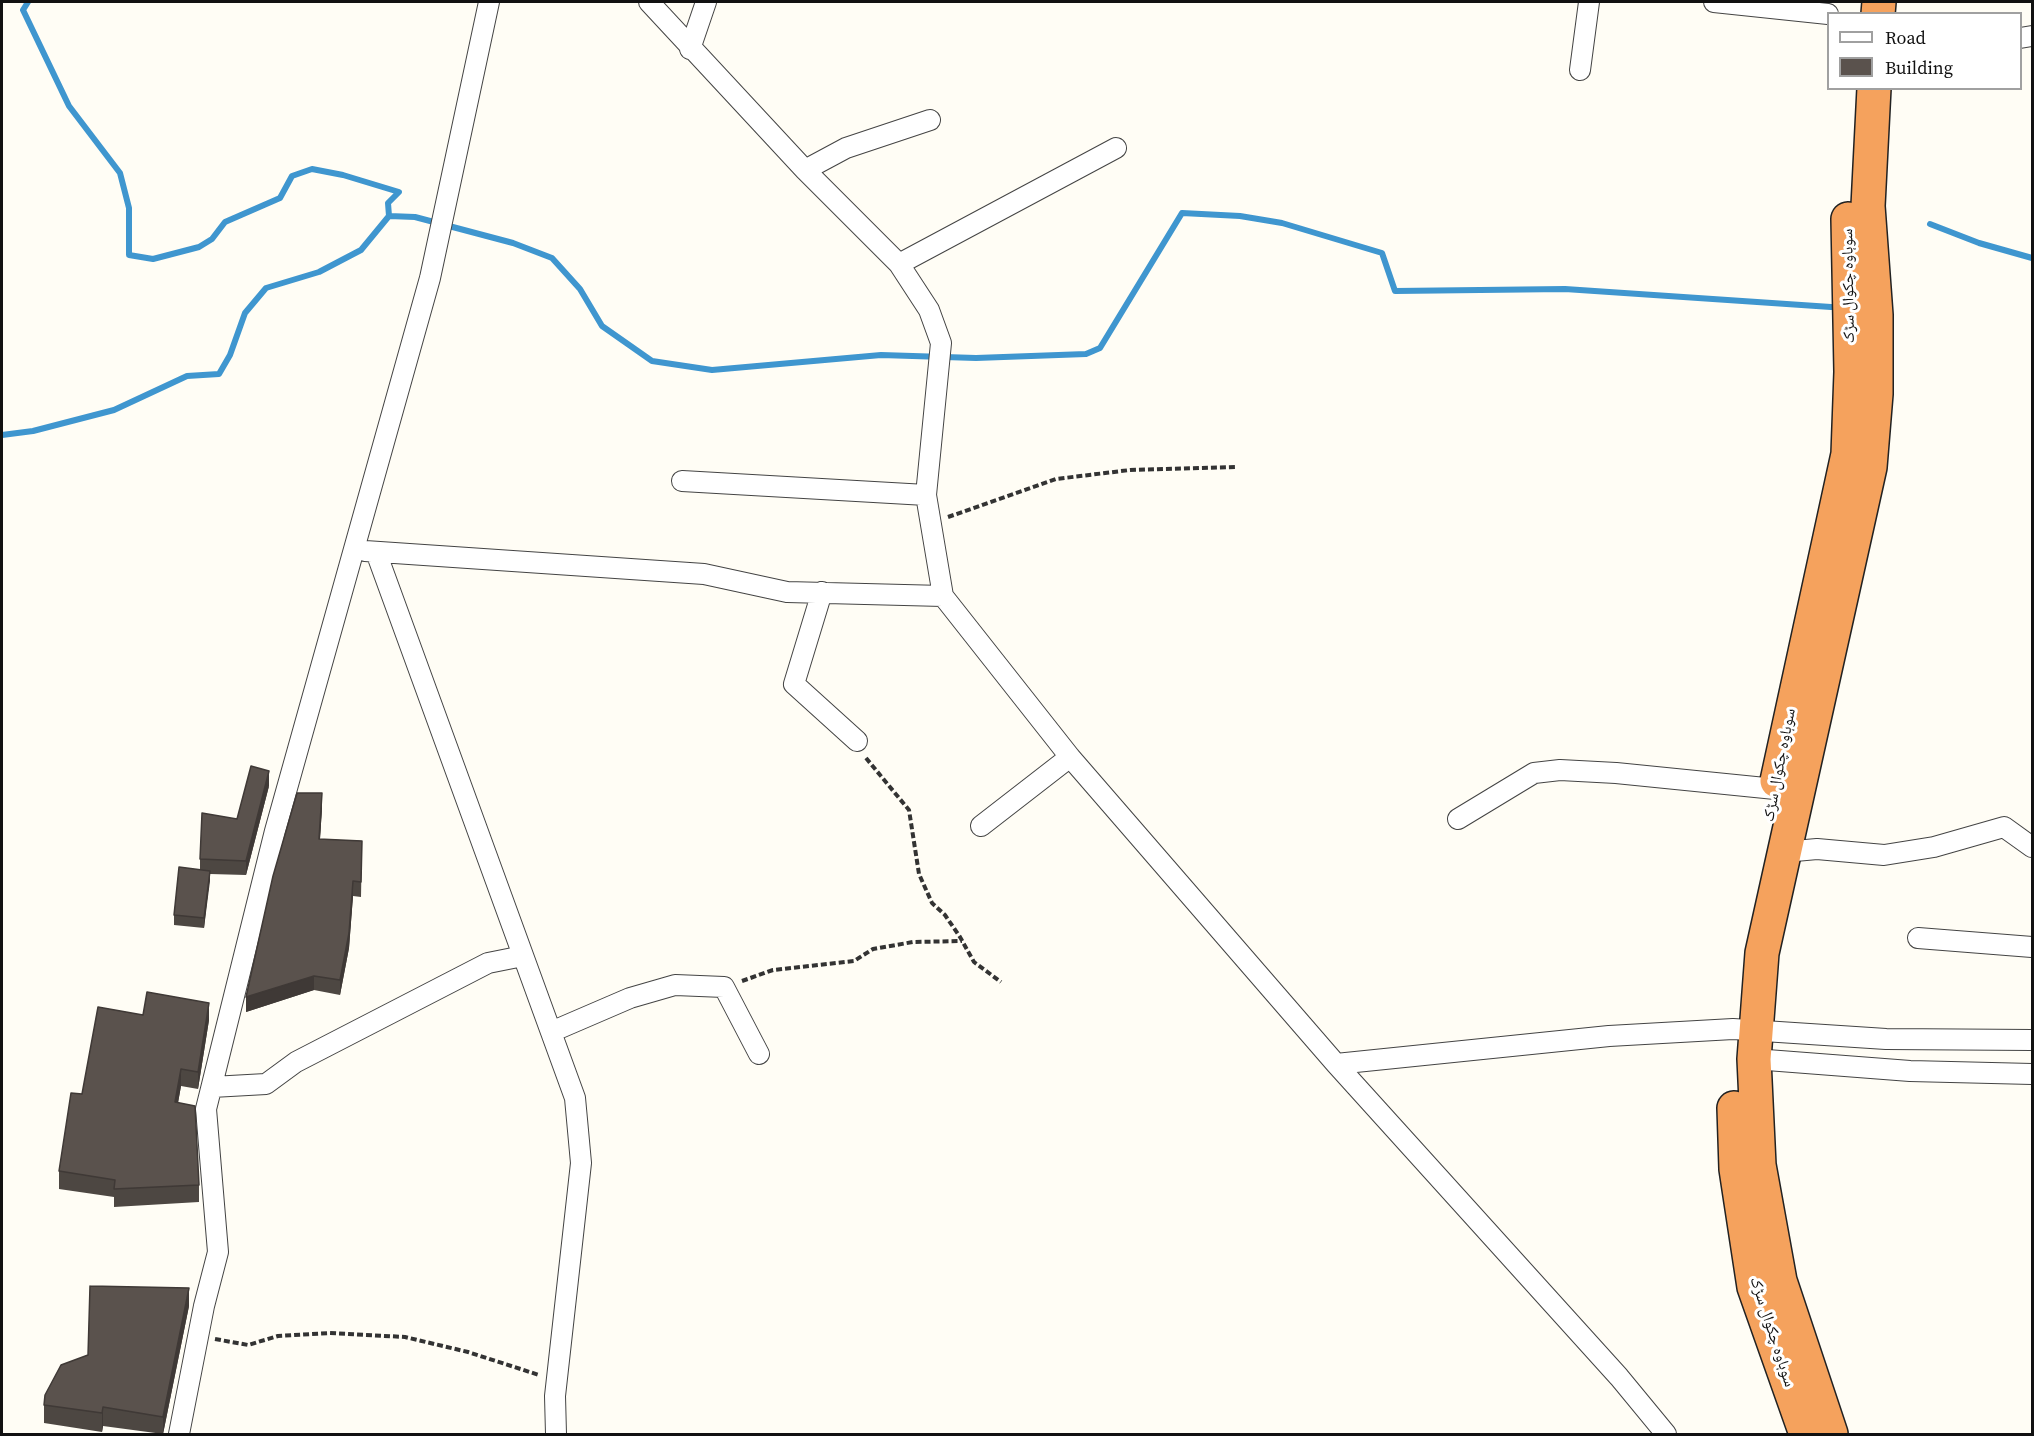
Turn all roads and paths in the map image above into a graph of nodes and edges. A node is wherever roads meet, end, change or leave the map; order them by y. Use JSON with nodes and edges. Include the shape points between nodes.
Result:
{"nodes":[{"id":1,"x":489,"y":2,"type":"edge"},
{"id":2,"x":649,"y":2,"type":"edge"},
{"id":3,"x":706,"y":2,"type":"edge"},
{"id":4,"x":1589,"y":2,"type":"edge"},
{"id":5,"x":1714,"y":2,"type":"edge"},
{"id":6,"x":1827,"y":14,"type":"edge"},
{"id":7,"x":690,"y":49,"type":"junction"},
{"id":8,"x":1580,"y":70,"type":"dead end"},
{"id":9,"x":1856,"y":90,"type":"edge"},
{"id":10,"x":1874,"y":90,"type":"edge"},
{"id":11,"x":930,"y":120,"type":"dead end"},
{"id":12,"x":1116,"y":148,"type":"dead end"},
{"id":13,"x":805,"y":170,"type":"junction"},
{"id":14,"x":899,"y":264,"type":"junction"},
{"id":15,"x":1235,"y":467,"type":"dead end"},
{"id":16,"x":682,"y":481,"type":"dead end"},
{"id":17,"x":926,"y":495,"type":"junction"},
{"id":18,"x":930,"y":523,"type":"junction"},
{"id":19,"x":354,"y":550,"type":"junction"},
{"id":20,"x":376,"y":552,"type":"junction"},
{"id":21,"x":822,"y":592,"type":"junction"},
{"id":22,"x":943,"y":596,"type":"junction"},
{"id":23,"x":857,"y":741,"type":"joint"},
{"id":24,"x":1070,"y":757,"type":"junction"},
{"id":25,"x":1775,"y":789,"type":"junction"},
{"id":26,"x":1458,"y":819,"type":"dead end"},
{"id":27,"x":981,"y":826,"type":"dead end"},
{"id":28,"x":2032,"y":847,"type":"edge"},
{"id":29,"x":1784,"y":852,"type":"junction"},
{"id":30,"x":1918,"y":938,"type":"dead end"},
{"id":31,"x":963,"y":941,"type":"junction"},
{"id":32,"x":2032,"y":947,"type":"edge"},
{"id":33,"x":523,"y":956,"type":"junction"},
{"id":34,"x":1001,"y":982,"type":"dead end"},
{"id":35,"x":724,"y":987,"type":"junction"},
{"id":36,"x":551,"y":1032,"type":"junction"},
{"id":37,"x":1747,"y":1039,"type":"junction"},
{"id":38,"x":2032,"y":1040,"type":"edge"},
{"id":39,"x":759,"y":1053,"type":"dead end"},
{"id":40,"x":1336,"y":1064,"type":"junction"},
{"id":41,"x":2032,"y":1074,"type":"edge"},
{"id":42,"x":212,"y":1087,"type":"junction"},
{"id":43,"x":198,"y":1336,"type":"junction"},
{"id":44,"x":557,"y":1381,"type":"junction"},
{"id":45,"x":179,"y":1434,"type":"edge"},
{"id":46,"x":556,"y":1434,"type":"edge"},
{"id":47,"x":1666,"y":1434,"type":"edge"},
{"id":48,"x":1806,"y":1434,"type":"edge"},
{"id":49,"x":1831,"y":1434,"type":"edge"}],
"edges":[{"from":1,"to":19,"type":"street","via":[[430,278]]},
{"from":2,"to":7,"type":"street"},
{"from":3,"to":7,"type":"street"},
{"from":4,"to":8,"type":"street"},
{"from":5,"to":6,"type":"street"},
{"from":7,"to":13,"type":"street"},
{"from":9,"to":25,"type":"highway","name":"سوہاوہ چکوال سڑک","via":[[1848,211],[1848,454]]},
{"from":10,"to":29,"type":"highway","via":[[1868,206],[1876,394],[1870,467]]},
{"from":11,"to":13,"type":"street","via":[[846,148]]},
{"from":12,"to":14,"type":"street"},
{"from":13,"to":14,"type":"street"},
{"from":14,"to":17,"type":"street","via":[[929,310],[941,344]]},
{"from":15,"to":18,"type":"path","via":[[1130,470],[1056,479]]},
{"from":16,"to":17,"type":"street"},
{"from":17,"to":18,"type":"street"},
{"from":18,"to":22,"type":"street"},
{"from":19,"to":20,"type":"street"},
{"from":19,"to":42,"type":"street","via":[[275,831]]},
{"from":20,"to":21,"type":"street","via":[[704,574],[788,592]]},
{"from":20,"to":33,"type":"street"},
{"from":21,"to":22,"type":"street"},
{"from":21,"to":23,"type":"street","via":[[794,684]]},
{"from":22,"to":24,"type":"street"},
{"from":23,"to":31,"type":"path","via":[[872,768],[909,810],[919,874],[932,903]]},
{"from":24,"to":27,"type":"street"},
{"from":24,"to":40,"type":"street"},
{"from":25,"to":26,"type":"street","via":[[1616,773],[1534,772]]},
{"from":25,"to":37,"type":"highway","name":"سوہاوہ چکوال سڑک","via":[[1742,958]]},
{"from":28,"to":29,"type":"street","via":[[2004,827],[1934,847],[1884,855],[1817,849]]},
{"from":29,"to":37,"type":"highway"},
{"from":30,"to":32,"type":"street"},
{"from":31,"to":34,"type":"path","via":[[974,962]]},
{"from":31,"to":35,"type":"path","via":[[913,942],[873,949],[854,961],[773,970]]},
{"from":33,"to":36,"type":"street"},
{"from":33,"to":42,"type":"street","via":[[488,963],[296,1062],[266,1084]]},
{"from":35,"to":36,"type":"street","via":[[675,985],[630,998]]},
{"from":35,"to":39,"type":"street"},
{"from":36,"to":44,"type":"street","via":[[575,1098],[581,1163]]},
{"from":37,"to":38,"type":"street"},
{"from":37,"to":40,"type":"street","via":[[1610,1036]]},
{"from":37,"to":41,"type":"street","via":[[1910,1071]]},
{"from":37,"to":48,"type":"highway","name":"سوہاوہ چکوال سڑک","via":[[1736,1169],[1754,1287]]},
{"from":37,"to":49,"type":"highway","via":[[1759,1165],[1780,1281]]},
{"from":40,"to":47,"type":"street"},
{"from":42,"to":43,"type":"street","via":[[206,1109],[219,1252]]},
{"from":43,"to":44,"type":"path","via":[[248,1345],[278,1336],[330,1333],[405,1337],[468,1352]]},
{"from":43,"to":45,"type":"street"},
{"from":44,"to":46,"type":"street"}]}
